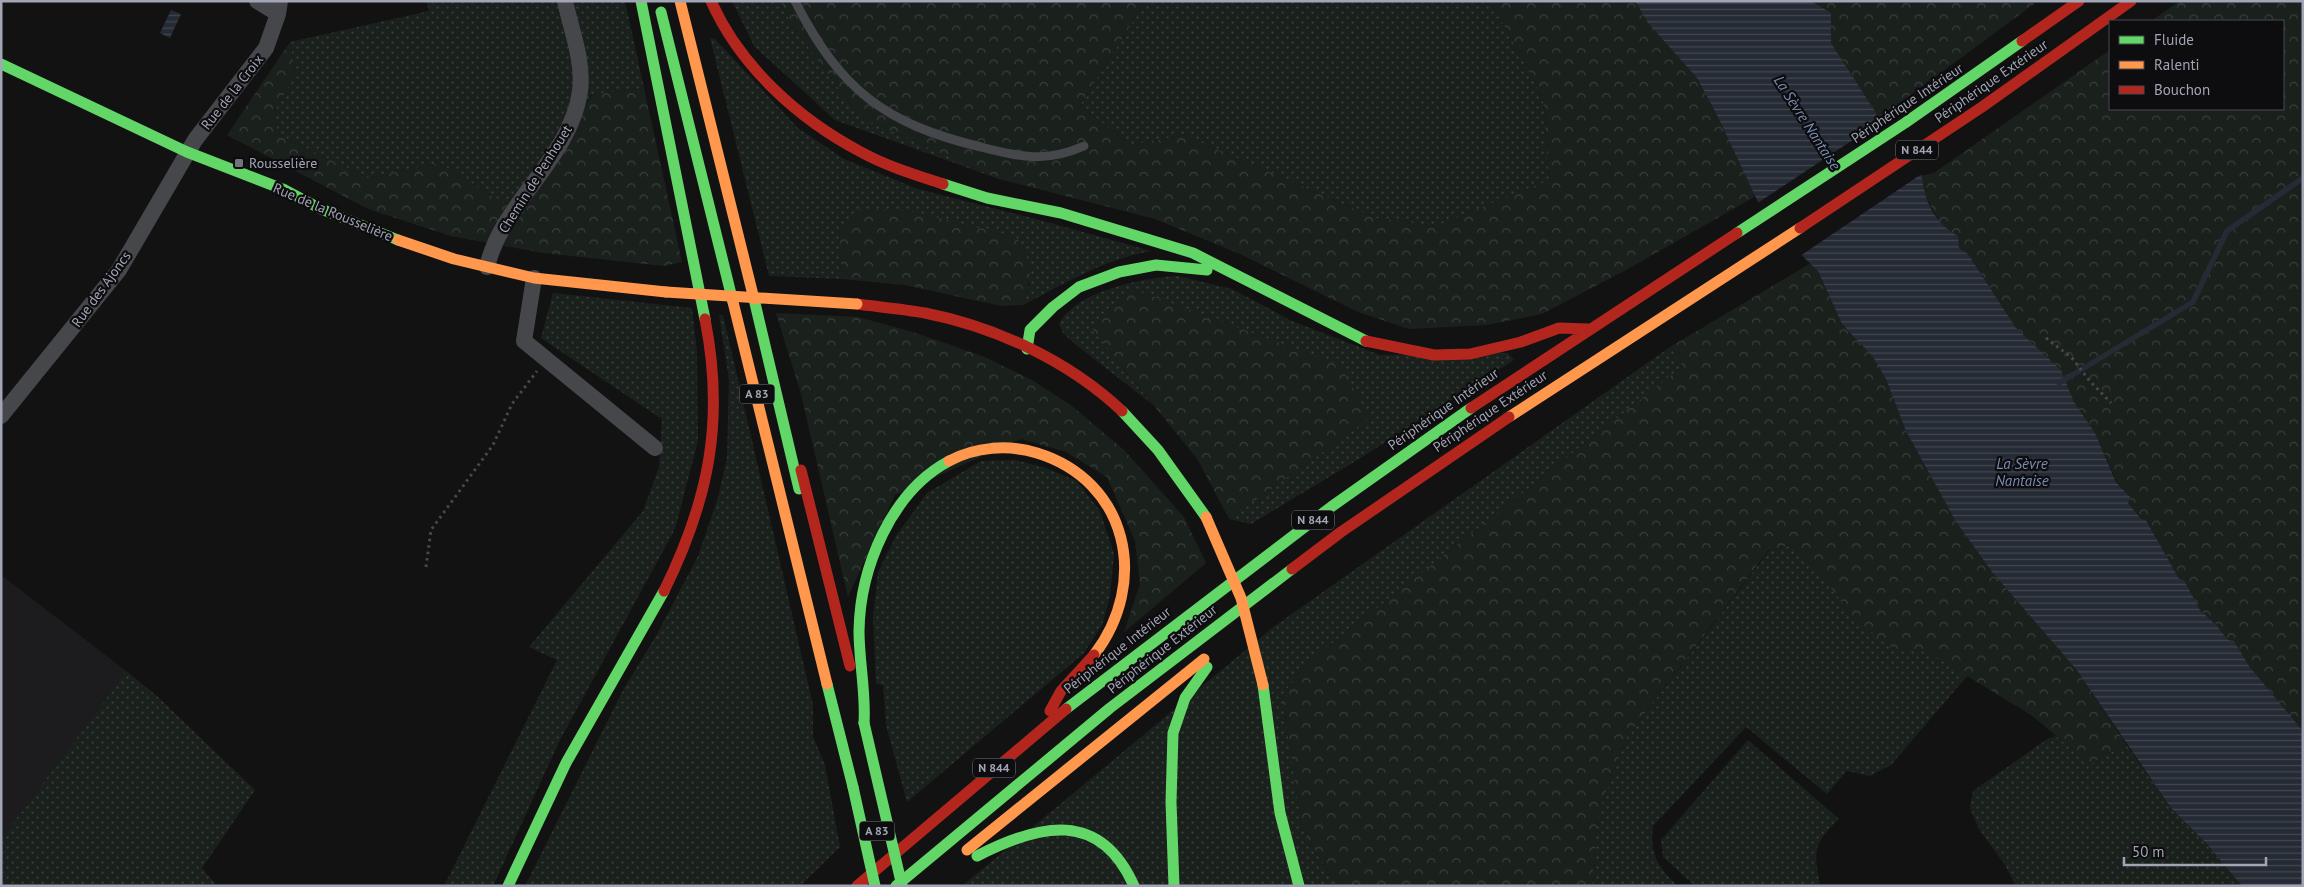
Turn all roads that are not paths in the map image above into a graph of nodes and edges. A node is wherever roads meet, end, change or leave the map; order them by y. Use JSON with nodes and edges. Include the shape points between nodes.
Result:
{"nodes":[{"id":1,"x":257,"y":1,"type":"edge"},
{"id":2,"x":565,"y":1,"type":"edge"},
{"id":3,"x":641,"y":1,"type":"edge"},
{"id":4,"x":659,"y":1,"type":"edge"},
{"id":5,"x":680,"y":1,"type":"edge"},
{"id":6,"x":711,"y":1,"type":"edge"},
{"id":7,"x":796,"y":1,"type":"edge"},
{"id":8,"x":2079,"y":1,"type":"edge"},
{"id":9,"x":2130,"y":1,"type":"edge"},
{"id":10,"x":279,"y":7,"type":"edge"},
{"id":11,"x":1,"y":64,"type":"edge"},
{"id":12,"x":1084,"y":146,"type":"dead end"},
{"id":13,"x":187,"y":152,"type":"junction"},
{"id":14,"x":486,"y":267,"type":"junction"},
{"id":15,"x":1226,"y":271,"type":"junction"},
{"id":16,"x":534,"y":278,"type":"junction"},
{"id":17,"x":1589,"y":329,"type":"junction"},
{"id":18,"x":1027,"y":348,"type":"junction"},
{"id":19,"x":777,"y":390,"type":"junction"},
{"id":20,"x":1,"y":416,"type":"edge"},
{"id":21,"x":655,"y":448,"type":"dead end"},
{"id":22,"x":1341,"y":532,"type":"junction"},
{"id":23,"x":1325,"y":559,"type":"dead end"},
{"id":24,"x":1256,"y":618,"type":"dead end"},
{"id":25,"x":1241,"y":630,"type":"dead end"},
{"id":26,"x":840,"y":670,"type":"dead end"},
{"id":27,"x":864,"y":723,"type":"junction"},
{"id":28,"x":1046,"y":724,"type":"junction"},
{"id":29,"x":853,"y":728,"type":"dead end"},
{"id":30,"x":860,"y":757,"type":"dead end"},
{"id":31,"x":870,"y":804,"type":"dead end"},
{"id":32,"x":508,"y":886,"type":"edge"},
{"id":33,"x":857,"y":886,"type":"edge"},
{"id":34,"x":875,"y":886,"type":"edge"},
{"id":35,"x":890,"y":886,"type":"edge"},
{"id":36,"x":896,"y":886,"type":"edge"},
{"id":37,"x":902,"y":886,"type":"edge"},
{"id":38,"x":1134,"y":886,"type":"edge"},
{"id":39,"x":1174,"y":886,"type":"edge"},
{"id":40,"x":1299,"y":886,"type":"edge"}],
"edges":[{"from":1,"to":10,"type":"street"},
{"from":2,"to":14,"type":"street","name":"Chemin de Penhouet","via":[[580,69],[576,112],[561,141],[508,220]]},
{"from":3,"to":32,"type":"main road","via":[[711,349],[714,444],[699,512],[676,570],[555,784]]},
{"from":4,"to":34,"type":"main road","number":"A 83","bridge":true},
{"from":5,"to":19,"type":"main road","number":"A 83"},
{"from":6,"to":15,"type":"main road","via":[[723,28],[762,76],[813,124],[862,153],[916,175],[988,198],[1061,213],[1150,238],[1193,253]]},
{"from":7,"to":12,"type":"lane","via":[[828,59],[858,90],[885,111],[920,130],[1008,154],[1040,158],[1065,154]]},
{"from":8,"to":17,"type":"main road","name":"Périphérique Intérieur","number":"N 844","via":[[1905,123]]},
{"from":9,"to":22,"type":"main road","name":"Périphérique Extérieur","number":"N 844","via":[[1982,107],[1700,294],[1566,378]]},
{"from":10,"to":13,"type":"street","name":"Rue de la Croix","via":[[266,48]]},
{"from":11,"to":13,"type":"main road","name":"Rue de la Rousselière"},
{"from":13,"to":14,"type":"main road","name":"Rue de la Rousselière","via":[[285,190],[383,235]]},
{"from":13,"to":20,"type":"street","name":"Rue des Ajoncs","via":[[119,270]]},
{"from":14,"to":16,"type":"main road","name":"Rue de la Rousselière"},
{"from":15,"to":17,"type":"main road","via":[[1371,342],[1434,355],[1470,354],[1521,342],[1559,328]]},
{"from":15,"to":18,"type":"main road","via":[[1156,265],[1119,272],[1079,288],[1052,307],[1030,330]]},
{"from":16,"to":18,"type":"main road","name":"Rue de la Rousselière","bridge":true,"via":[[666,292],[857,304],[926,314]]},
{"from":16,"to":21,"type":"street","via":[[524,341]]},
{"from":17,"to":28,"type":"main road","name":"Périphérique Intérieur","number":"N 844","via":[[1338,502]]},
{"from":18,"to":40,"type":"main road","name":"Rue de la Rousselière","bridge":true,"via":[[1074,374],[1106,398],[1153,444],[1206,516],[1242,595],[1252,633],[1285,833]]},
{"from":19,"to":26,"type":"main road","number":"A 83"},
{"from":19,"to":27,"type":"main road","via":[[806,486]]},
{"from":22,"to":23,"type":"main road"},
{"from":22,"to":36,"type":"main road","name":"Périphérique Extérieur","number":"N 844","via":[[1110,708]]},
{"from":24,"to":25,"type":"main road"},
{"from":27,"to":28,"type":"main road","via":[[867,700],[860,648],[861,613],[869,570],[879,543],[902,503],[930,473],[958,456],[977,450],[1016,448],[1045,455],[1081,474],[1106,502],[1123,544],[1121,598],[1112,628],[1088,661],[1054,697]]},
{"from":27,"to":37,"type":"main road","bridge":true},
{"from":28,"to":33,"type":"main road","name":"Périphérique Intérieur","number":"N 844"},
{"from":29,"to":30,"type":"main road"},
{"from":31,"to":35,"type":"main road","number":"A 83"},
{"from":38,"to":39,"type":"main road","via":[[1116,854],[1095,837],[1080,831],[1064,829],[1026,834],[962,859],[1212,654],[1186,696],[1176,720],[1171,745]]}]}
